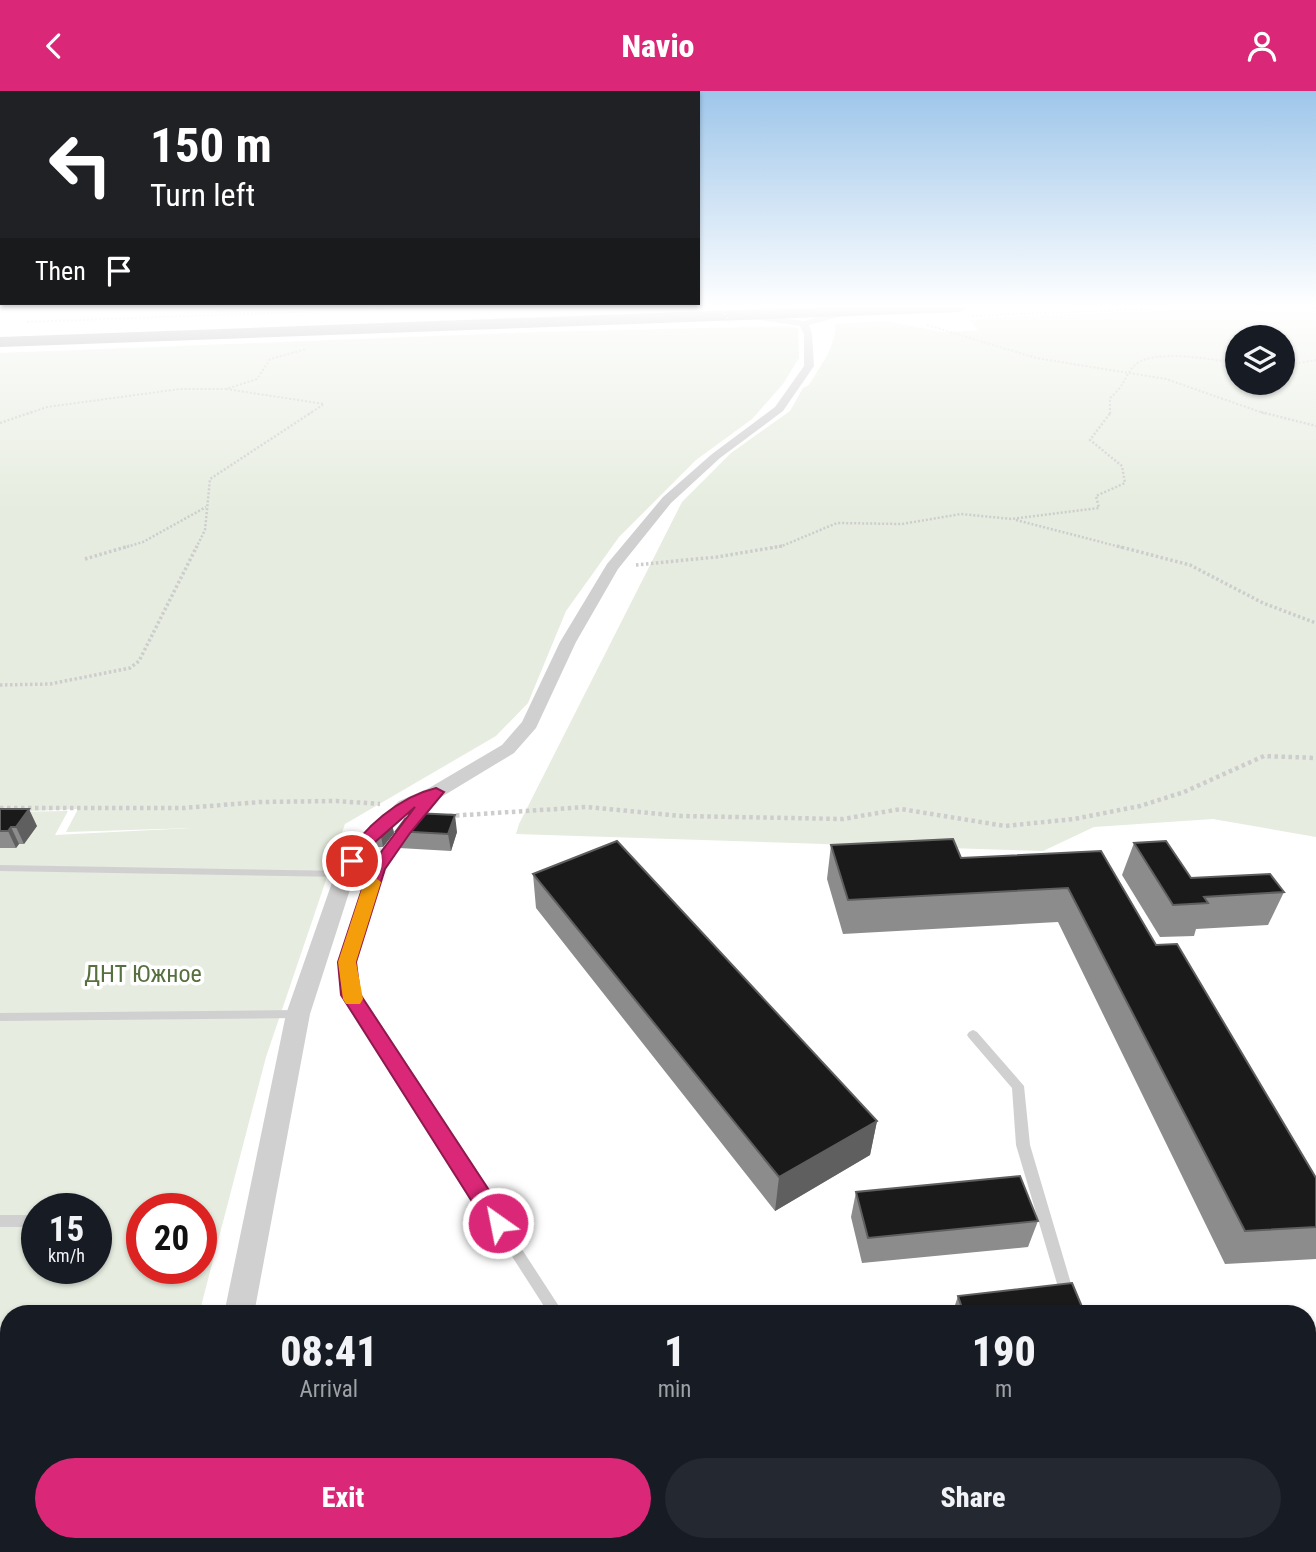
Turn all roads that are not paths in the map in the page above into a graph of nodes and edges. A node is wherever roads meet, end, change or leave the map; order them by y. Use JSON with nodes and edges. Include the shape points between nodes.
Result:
{"nodes":[{"id":1,"x":803,"y":375,"type":"edge"},
{"id":2,"x":409,"y":816,"type":"junction"},
{"id":3,"x":0,"y":868,"type":"edge"},
{"id":4,"x":345,"y":874,"type":"junction"},
{"id":5,"x":298,"y":1014,"type":"junction"},
{"id":6,"x":0,"y":1017,"type":"edge"},
{"id":7,"x":973,"y":1035,"type":"dead end"},
{"id":8,"x":0,"y":1221,"type":"edge"},
{"id":9,"x":21,"y":1221,"type":"edge"},
{"id":10,"x":241,"y":1305,"type":"edge"},
{"id":11,"x":551,"y":1305,"type":"edge"},
{"id":12,"x":1070,"y":1305,"type":"edge"}],
"edges":[{"from":1,"to":2,"type":"street","via":[[779,409],[667,500],[612,567],[568,642],[530,724],[508,749],[436,792]]},
{"from":2,"to":4,"type":"street","via":[[360,847]]},
{"from":2,"to":11,"type":"lane","via":[[377,868],[347,962],[350,995]]},
{"from":3,"to":4,"type":"lane"},
{"from":4,"to":5,"type":"street"},
{"from":5,"to":6,"type":"lane"},
{"from":5,"to":10,"type":"street"},
{"from":7,"to":12,"type":"lane","via":[[1018,1086],[1023,1145]]},
{"from":8,"to":9,"type":"lane"}]}
